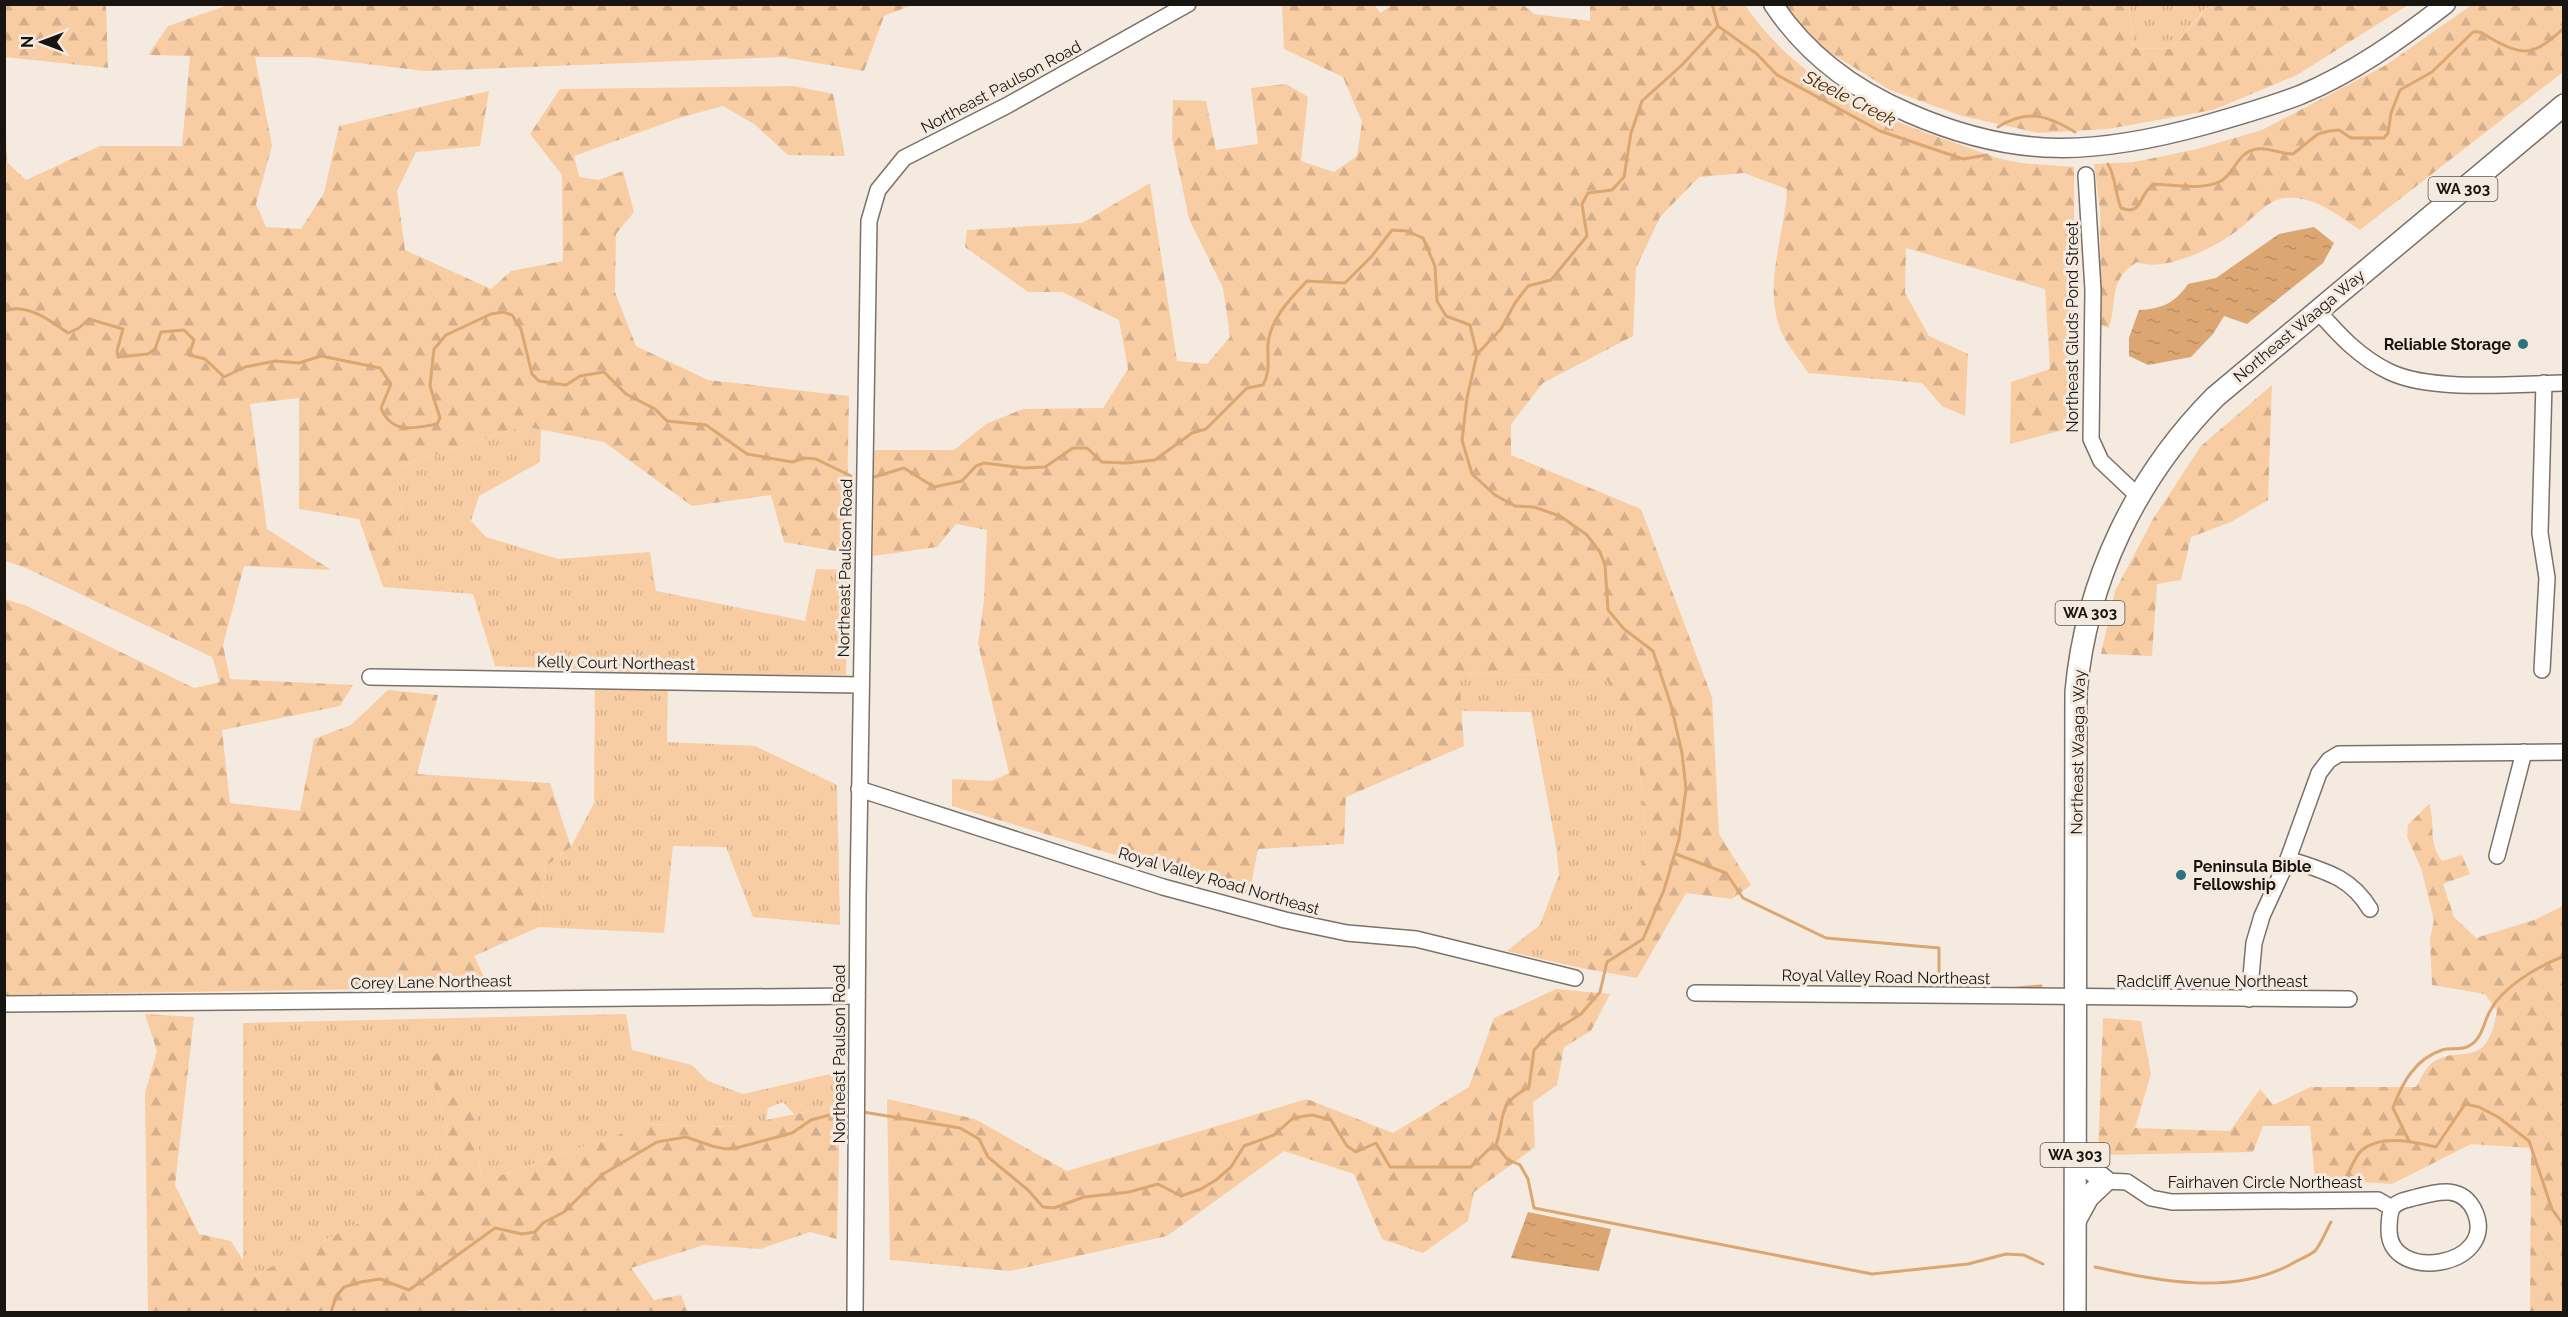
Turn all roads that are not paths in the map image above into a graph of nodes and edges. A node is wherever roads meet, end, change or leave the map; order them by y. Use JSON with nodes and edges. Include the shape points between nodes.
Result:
{"nodes":[{"id":1,"x":1188,"y":4,"type":"edge"},
{"id":2,"x":1773,"y":4,"type":"edge"},
{"id":3,"x":2446,"y":4,"type":"edge"},
{"id":4,"x":2564,"y":105,"type":"edge"},
{"id":5,"x":2086,"y":175,"type":"dead end"},
{"id":6,"x":2317,"y":310,"type":"junction"},
{"id":7,"x":2564,"y":383,"type":"edge"},
{"id":8,"x":2544,"y":384,"type":"junction"},
{"id":9,"x":2138,"y":496,"type":"junction"},
{"id":10,"x":2542,"y":670,"type":"dead end"},
{"id":11,"x":370,"y":678,"type":"dead end"},
{"id":12,"x":861,"y":685,"type":"junction"},
{"id":13,"x":2524,"y":752,"type":"junction"},
{"id":14,"x":2564,"y":752,"type":"edge"},
{"id":15,"x":860,"y":789,"type":"junction"},
{"id":16,"x":2497,"y":856,"type":"dead end"},
{"id":17,"x":2288,"y":859,"type":"junction"},
{"id":18,"x":2370,"y":909,"type":"dead end"},
{"id":19,"x":1575,"y":978,"type":"dead end"},
{"id":20,"x":1695,"y":993,"type":"dead end"},
{"id":21,"x":857,"y":996,"type":"junction"},
{"id":22,"x":2076,"y":998,"type":"junction"},
{"id":23,"x":2249,"y":999,"type":"junction"},
{"id":24,"x":2349,"y":999,"type":"dead end"},
{"id":25,"x":4,"y":1004,"type":"edge"},
{"id":26,"x":2075,"y":1150,"type":"junction"},
{"id":27,"x":2105,"y":1181,"type":"junction"},
{"id":28,"x":2392,"y":1208,"type":"junction"},
{"id":29,"x":2075,"y":1223,"type":"junction"},
{"id":30,"x":855,"y":1312,"type":"edge"},
{"id":31,"x":2075,"y":1312,"type":"edge"}],
"edges":[{"from":1,"to":12,"type":"street","name":"Northeast Paulson Road","via":[[904,158],[878,190],[867,232]]},
{"from":2,"to":3,"type":"main road","via":[[1801,40],[1836,72],[1893,106],[1971,135],[2044,148],[2074,149],[2145,140],[2301,94],[2373,56]]},
{"from":4,"to":6,"type":"highway","name":"Northeast Waaga Way","number":"WA 303"},
{"from":5,"to":9,"type":"street","name":"Northeast Gluds Pond Street","via":[[2093,290],[2091,438],[2101,461]]},
{"from":6,"to":8,"type":"street","via":[[2361,355],[2399,376],[2438,383]]},
{"from":6,"to":9,"type":"highway","name":"Northeast Waaga Way","number":"WA 303","via":[[2199,414]]},
{"from":7,"to":8,"type":"street"},
{"from":8,"to":10,"type":"street","via":[[2540,533],[2547,578]]},
{"from":9,"to":22,"type":"highway","name":"Northeast Waaga Way","number":"WA 303","via":[[2115,540],[2101,579],[2078,665]]},
{"from":11,"to":12,"type":"street","name":"Kelly Court Northeast"},
{"from":12,"to":15,"type":"street","name":"Northeast Paulson Road"},
{"from":13,"to":14,"type":"street"},
{"from":13,"to":16,"type":"street"},
{"from":13,"to":17,"type":"street","via":[[2339,754],[2319,773]]},
{"from":15,"to":19,"type":"street","name":"Royal Valley Road Northeast","via":[[1163,887],[1285,920],[1347,933],[1416,939]]},
{"from":15,"to":21,"type":"street","name":"Northeast Paulson Road"},
{"from":17,"to":18,"type":"street","via":[[2345,881],[2359,891]]},
{"from":17,"to":23,"type":"street","via":[[2254,943]]},
{"from":20,"to":22,"type":"street","name":"Royal Valley Road Northeast"},
{"from":21,"to":25,"type":"street","name":"Corey Lane Northeast"},
{"from":21,"to":30,"type":"street","name":"Northeast Paulson Road"},
{"from":22,"to":23,"type":"street","name":"Radcliff Avenue Northeast"},
{"from":22,"to":26,"type":"highway","name":"Northeast Waaga Way","number":"WA 303"},
{"from":23,"to":24,"type":"street","name":"Radcliff Avenue Northeast"},
{"from":26,"to":27,"type":"highway"},
{"from":26,"to":29,"type":"highway","name":"Northeast Waaga Way","number":"WA 303"},
{"from":27,"to":28,"type":"street","name":"Fairhaven Circle Northeast","via":[[2127,1182],[2151,1198],[2172,1202],[2378,1200]]},
{"from":27,"to":29,"type":"highway","via":[[2088,1197]]},
{"from":28,"to":28,"type":"street","via":[[2391,1242],[2408,1260],[2448,1261],[2465,1252],[2477,1237],[2475,1211],[2457,1193],[2434,1191],[2400,1201]]},
{"from":29,"to":31,"type":"highway","name":"Northeast Waaga Way","number":"WA 303"}]}
